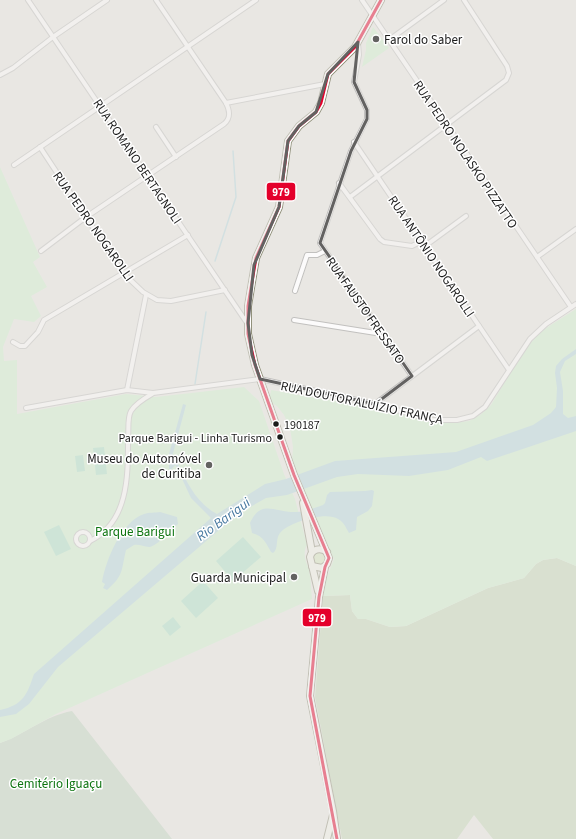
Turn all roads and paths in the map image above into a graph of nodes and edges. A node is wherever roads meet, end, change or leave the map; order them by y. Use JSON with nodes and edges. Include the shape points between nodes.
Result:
{"nodes":[{"id":1,"x":28,"y":0,"type":"edge"},
{"id":2,"x":107,"y":0,"type":"edge"},
{"id":3,"x":156,"y":0,"type":"edge"},
{"id":4,"x":256,"y":0,"type":"edge"},
{"id":5,"x":362,"y":0,"type":"edge"},
{"id":6,"x":381,"y":0,"type":"edge"},
{"id":7,"x":444,"y":0,"type":"edge"},
{"id":8,"x":464,"y":0,"type":"edge"},
{"id":9,"x":373,"y":16,"type":"junction"},
{"id":10,"x":53,"y":37,"type":"junction"},
{"id":11,"x":389,"y":40,"type":"junction"},
{"id":12,"x":358,"y":42,"type":"junction"},
{"id":13,"x":188,"y":46,"type":"junction"},
{"id":14,"x":0,"y":75,"type":"edge"},
{"id":15,"x":325,"y":84,"type":"junction"},
{"id":16,"x":226,"y":102,"type":"junction"},
{"id":17,"x":100,"y":106,"type":"junction"},
{"id":18,"x":447,"y":125,"type":"junction"},
{"id":19,"x":156,"y":127,"type":"dead end"},
{"id":20,"x":354,"y":142,"type":"junction"},
{"id":21,"x":40,"y":147,"type":"junction"},
{"id":22,"x":176,"y":157,"type":"junction"},
{"id":23,"x":14,"y":165,"type":"dead end"},
{"id":24,"x":148,"y":176,"type":"junction"},
{"id":25,"x":377,"y":176,"type":"junction"},
{"id":26,"x":340,"y":183,"type":"junction"},
{"id":27,"x":350,"y":197,"type":"junction"},
{"id":28,"x":466,"y":216,"type":"dead end"},
{"id":29,"x":86,"y":217,"type":"junction"},
{"id":30,"x":576,"y":229,"type":"edge"},
{"id":31,"x":188,"y":235,"type":"junction"},
{"id":32,"x":422,"y":241,"type":"junction"},
{"id":33,"x":425,"y":246,"type":"junction"},
{"id":34,"x":40,"y":251,"type":"dead end"},
{"id":35,"x":325,"y":251,"type":"junction"},
{"id":36,"x":537,"y":257,"type":"junction"},
{"id":37,"x":123,"y":273,"type":"junction"},
{"id":38,"x":225,"y":290,"type":"junction"},
{"id":39,"x":295,"y":291,"type":"dead end"},
{"id":40,"x":146,"y":295,"type":"junction"},
{"id":41,"x":576,"y":304,"type":"edge"},
{"id":42,"x":571,"y":307,"type":"junction"},
{"id":43,"x":294,"y":320,"type":"dead end"},
{"id":44,"x":248,"y":323,"type":"junction"},
{"id":45,"x":479,"y":326,"type":"junction"},
{"id":46,"x":382,"y":334,"type":"junction"},
{"id":47,"x":13,"y":342,"type":"dead end"},
{"id":48,"x":509,"y":370,"type":"junction"},
{"id":49,"x":412,"y":376,"type":"junction"},
{"id":50,"x":260,"y":379,"type":"junction"},
{"id":51,"x":126,"y":390,"type":"junction"},
{"id":52,"x":153,"y":393,"type":"junction"},
{"id":53,"x":375,"y":404,"type":"junction"},
{"id":54,"x":26,"y":408,"type":"dead end"},
{"id":55,"x":311,"y":523,"type":"junction"},
{"id":56,"x":90,"y":541,"type":"dead end"},
{"id":57,"x":312,"y":552,"type":"junction"},
{"id":58,"x":327,"y":552,"type":"junction"},
{"id":59,"x":312,"y":566,"type":"junction"},
{"id":60,"x":325,"y":567,"type":"junction"},
{"id":61,"x":319,"y":597,"type":"junction"},
{"id":62,"x":333,"y":811,"type":"junction"},
{"id":63,"x":327,"y":839,"type":"edge"},
{"id":64,"x":337,"y":839,"type":"edge"}],
"edges":[{"from":1,"to":10,"type":"street","name":"RUA ROMANO BERTAGNOLI"},
{"from":2,"to":10,"type":"street"},
{"from":3,"to":13,"type":"street"},
{"from":4,"to":13,"type":"street"},
{"from":5,"to":9,"type":"street","name":"RUA PEDRO NOLASKO PIZZATTO"},
{"from":6,"to":9,"type":"main road"},
{"from":7,"to":11,"type":"street"},
{"from":8,"to":18,"type":"street","via":[[509,73],[503,83]]},
{"from":9,"to":11,"type":"street","name":"RUA PEDRO NOLASKO PIZZATTO"},
{"from":9,"to":12,"type":"main road"},
{"from":10,"to":14,"type":"street","via":[[14,68]]},
{"from":10,"to":17,"type":"street","name":"RUA ROMANO BERTAGNOLI"},
{"from":11,"to":18,"type":"street","name":"RUA PEDRO NOLASKO PIZZATTO"},
{"from":12,"to":15,"type":"main road","via":[[350,54],[332,69]]},
{"from":12,"to":20,"type":"street","via":[[359,55],[354,82],[367,114],[366,122]]},
{"from":13,"to":16,"type":"street"},
{"from":13,"to":17,"type":"street"},
{"from":15,"to":16,"type":"street"},
{"from":15,"to":44,"type":"main road","via":[[319,108],[295,130],[288,141],[279,207],[254,265]]},
{"from":16,"to":22,"type":"street","via":[[230,116],[224,124]]},
{"from":17,"to":21,"type":"street"},
{"from":17,"to":24,"type":"street","name":"RUA ROMANO BERTAGNOLI"},
{"from":18,"to":25,"type":"street"},
{"from":18,"to":36,"type":"street","name":"RUA PEDRO NOLASKO PIZZATTO"},
{"from":19,"to":22,"type":"street"},
{"from":20,"to":25,"type":"street","name":"RUA ANTÔNIO NOGAROLLI"},
{"from":20,"to":26,"type":"street"},
{"from":21,"to":23,"type":"street"},
{"from":21,"to":29,"type":"street","name":"RUA PEDRO NOGAROLLI"},
{"from":22,"to":24,"type":"street"},
{"from":24,"to":29,"type":"street"},
{"from":24,"to":31,"type":"street","name":"RUA ROMANO BERTAGNOLI"},
{"from":25,"to":27,"type":"street"},
{"from":25,"to":32,"type":"street","name":"RUA ANTÔNIO NOGAROLLI"},
{"from":26,"to":27,"type":"street"},
{"from":26,"to":35,"type":"street","name":"RUA FAUSTO FRESSATO","via":[[320,243]]},
{"from":27,"to":32,"type":"street","via":[[383,241],[412,246]]},
{"from":28,"to":33,"type":"street"},
{"from":29,"to":34,"type":"street"},
{"from":29,"to":37,"type":"street","name":"RUA PEDRO NOGAROLLI"},
{"from":30,"to":36,"type":"street"},
{"from":31,"to":37,"type":"street"},
{"from":31,"to":38,"type":"street","name":"RUA ROMANO BERTAGNOLI"},
{"from":32,"to":33,"type":"street","name":"RUA ANTÔNIO NOGAROLLI"},
{"from":33,"to":45,"type":"street","name":"RUA ANTÔNIO NOGAROLLI"},
{"from":35,"to":39,"type":"street","via":[[307,255]]},
{"from":35,"to":46,"type":"street","name":"RUA FAUSTO FRESSATO"},
{"from":36,"to":42,"type":"street","name":"RUA PEDRO NOLASKO PIZZATTO"},
{"from":37,"to":40,"type":"street","name":"RUA PEDRO NOGAROLLI"},
{"from":37,"to":47,"type":"street","via":[[44,320],[38,332],[25,346]]},
{"from":38,"to":40,"type":"street","name":"RUA PEDRO NOGAROLLI","via":[[170,301],[157,300]]},
{"from":38,"to":44,"type":"street","name":"RUA ROMANO BERTAGNOLI"},
{"from":40,"to":51,"type":"street"},
{"from":41,"to":42,"type":"street","name":"RUA DOUTOR ALUÍZIO FRANÇA"},
{"from":42,"to":48,"type":"street","name":"RUA DOUTOR ALUÍZIO FRANÇA","via":[[538,330]]},
{"from":43,"to":46,"type":"street"},
{"from":44,"to":50,"type":"main road","via":[[252,355]]},
{"from":45,"to":48,"type":"street","name":"RUA ANTÔNIO NOGAROLLI"},
{"from":45,"to":49,"type":"street"},
{"from":46,"to":49,"type":"street","name":"RUA FAUSTO FRESSATO"},
{"from":48,"to":53,"type":"street","name":"RUA DOUTOR ALUÍZIO FRANÇA","via":[[486,407],[479,413],[465,418],[450,421],[433,420]]},
{"from":49,"to":53,"type":"street"},
{"from":50,"to":52,"type":"street","name":"RUA DOUTOR ALUÍZIO FRANÇA"},
{"from":50,"to":53,"type":"street","name":"RUA DOUTOR ALUÍZIO FRANÇA"},
{"from":50,"to":55,"type":"main road"},
{"from":51,"to":52,"type":"street","name":"RUA DOUTOR ALUÍZIO FRANÇA"},
{"from":51,"to":54,"type":"street","name":"RUA DOUTOR ALUÍZIO FRANÇA"},
{"from":52,"to":56,"type":"street","via":[[139,402],[129,414],[128,475],[122,505],[107,529]]},
{"from":55,"to":57,"type":"main road"},
{"from":55,"to":58,"type":"main road"},
{"from":57,"to":58,"type":"main road","via":[[319,549]]},
{"from":57,"to":59,"type":"main road"},
{"from":58,"to":60,"type":"main road","via":[[329,558]]},
{"from":59,"to":60,"type":"main road"},
{"from":59,"to":61,"type":"main road"},
{"from":60,"to":61,"type":"main road"},
{"from":61,"to":62,"type":"main road","via":[[310,696]]},
{"from":62,"to":63,"type":"main road"},
{"from":62,"to":64,"type":"main road"}]}
